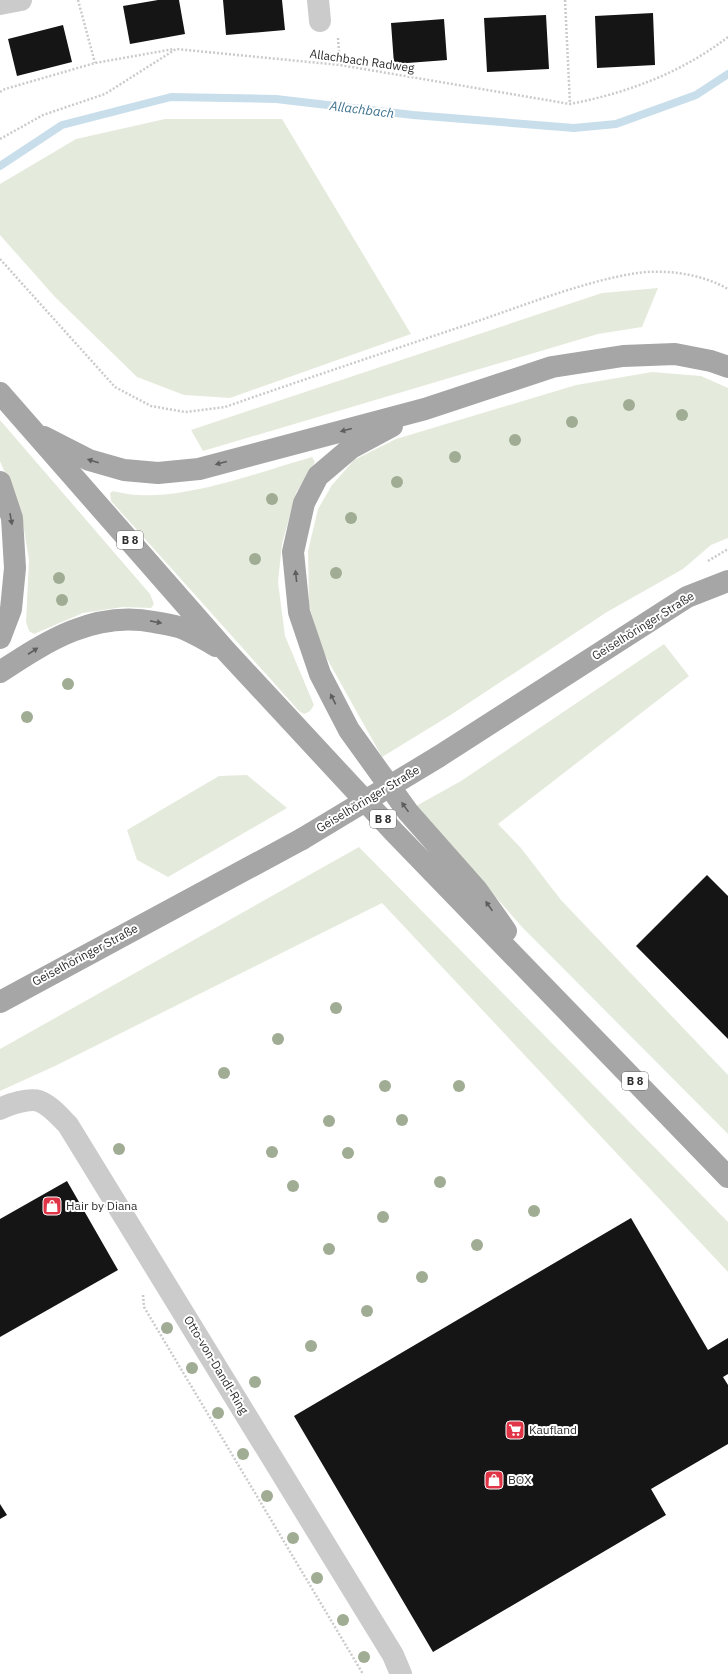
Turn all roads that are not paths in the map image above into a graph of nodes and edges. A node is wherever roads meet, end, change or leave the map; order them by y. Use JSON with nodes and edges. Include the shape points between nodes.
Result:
{"nodes":[{"id":1,"x":21,"y":0,"type":"edge"},
{"id":2,"x":318,"y":0,"type":"edge"},
{"id":3,"x":0,"y":4,"type":"edge"},
{"id":4,"x":320,"y":21,"type":"dead end"},
{"id":5,"x":728,"y":367,"type":"edge"},
{"id":6,"x":0,"y":393,"type":"edge"},
{"id":7,"x":424,"y":409,"type":"junction"},
{"id":8,"x":32,"y":431,"type":"junction"},
{"id":9,"x":0,"y":482,"type":"edge"},
{"id":10,"x":728,"y":580,"type":"edge"},
{"id":11,"x":0,"y":638,"type":"edge"},
{"id":12,"x":226,"y":651,"type":"junction"},
{"id":13,"x":0,"y":672,"type":"edge"},
{"id":14,"x":543,"y":984,"type":"junction"},
{"id":15,"x":0,"y":1002,"type":"edge"},
{"id":16,"x":0,"y":1109,"type":"edge"},
{"id":17,"x":728,"y":1177,"type":"edge"},
{"id":18,"x":401,"y":1674,"type":"edge"}],
"edges":[{"from":1,"to":3,"type":"street"},
{"from":2,"to":4,"type":"street"},
{"from":5,"to":7,"type":"main road","via":[[711,360],[675,354],[623,356],[552,367]]},
{"from":6,"to":8,"type":"main road","number":"B 8"},
{"from":7,"to":8,"type":"main road","one_way":true,"via":[[199,469],[158,473],[124,470],[89,460]]},
{"from":14,"to":7,"type":"main road","one_way":true,"via":[[477,890],[408,812],[350,730],[320,674],[300,612],[294,552],[304,503],[318,476],[351,448]]},
{"from":8,"to":12,"type":"main road","number":"B 8"},
{"from":9,"to":11,"type":"main road","one_way":true,"via":[[12,518],[15,568],[10,609]]},
{"from":10,"to":15,"type":"main road","name":"Geiselhöringer Straße","bridge":true,"via":[[687,597],[438,757],[302,839]]},
{"from":13,"to":12,"type":"main road","one_way":true,"via":[[38,647],[62,635],[104,620],[146,620],[183,629]]},
{"from":12,"to":14,"type":"main road","number":"B 8","via":[[394,832]]},
{"from":14,"to":17,"type":"main road","number":"B 8"},
{"from":16,"to":18,"type":"street","name":"Otto-von-Dandl-Ring","via":[[12,1103],[39,1101],[68,1125],[389,1648]]}]}
